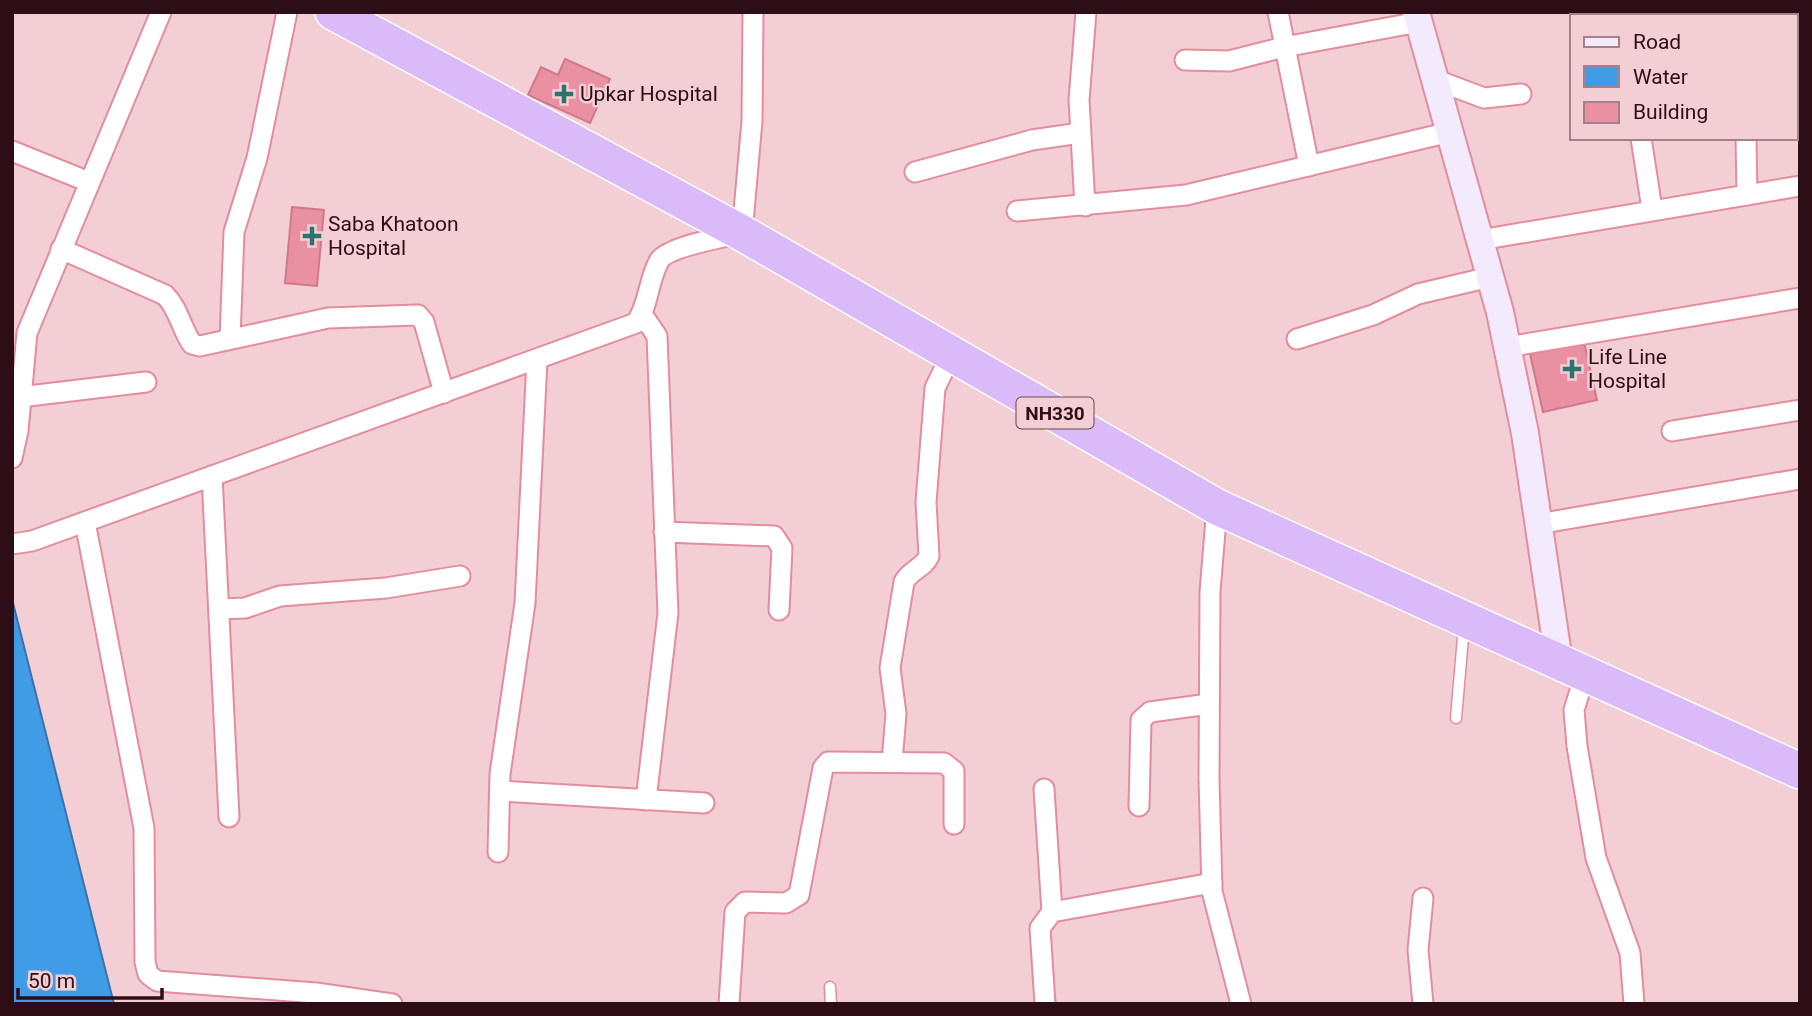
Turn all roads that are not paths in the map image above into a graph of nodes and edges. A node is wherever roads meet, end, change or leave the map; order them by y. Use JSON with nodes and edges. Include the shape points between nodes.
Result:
{"nodes":[{"id":1,"x":161,"y":12,"type":"edge"},
{"id":2,"x":287,"y":12,"type":"edge"},
{"id":3,"x":333,"y":12,"type":"edge"},
{"id":4,"x":753,"y":12,"type":"edge"},
{"id":5,"x":1086,"y":12,"type":"edge"},
{"id":6,"x":1278,"y":12,"type":"edge"},
{"id":7,"x":1417,"y":17,"type":"edge"},
{"id":8,"x":1284,"y":47,"type":"junction"},
{"id":9,"x":1185,"y":60,"type":"dead end"},
{"id":10,"x":1436,"y":80,"type":"junction"},
{"id":11,"x":1521,"y":94,"type":"dead end"},
{"id":12,"x":1450,"y":132,"type":"junction"},
{"id":13,"x":1080,"y":133,"type":"junction"},
{"id":14,"x":1641,"y":140,"type":"edge"},
{"id":15,"x":1746,"y":140,"type":"edge"},
{"id":16,"x":12,"y":151,"type":"edge"},
{"id":17,"x":1308,"y":166,"type":"junction"},
{"id":18,"x":915,"y":172,"type":"dead end"},
{"id":19,"x":89,"y":181,"type":"junction"},
{"id":20,"x":1800,"y":186,"type":"edge"},
{"id":21,"x":1747,"y":195,"type":"junction"},
{"id":22,"x":1085,"y":206,"type":"junction"},
{"id":23,"x":1652,"y":209,"type":"junction"},
{"id":24,"x":1017,"y":211,"type":"dead end"},
{"id":25,"x":742,"y":233,"type":"junction"},
{"id":26,"x":1480,"y":240,"type":"junction"},
{"id":27,"x":61,"y":248,"type":"junction"},
{"id":28,"x":1490,"y":276,"type":"junction"},
{"id":29,"x":1800,"y":298,"type":"edge"},
{"id":30,"x":642,"y":314,"type":"junction"},
{"id":31,"x":230,"y":339,"type":"junction"},
{"id":32,"x":1297,"y":339,"type":"dead end"},
{"id":33,"x":1507,"y":347,"type":"junction"},
{"id":34,"x":952,"y":353,"type":"junction"},
{"id":35,"x":537,"y":359,"type":"junction"},
{"id":36,"x":146,"y":382,"type":"dead end"},
{"id":37,"x":444,"y":393,"type":"junction"},
{"id":38,"x":20,"y":397,"type":"junction"},
{"id":39,"x":1800,"y":410,"type":"edge"},
{"id":40,"x":1672,"y":432,"type":"dead end"},
{"id":41,"x":12,"y":458,"type":"edge"},
{"id":42,"x":212,"y":476,"type":"junction"},
{"id":43,"x":1800,"y":479,"type":"edge"},
{"id":44,"x":1217,"y":507,"type":"junction"},
{"id":45,"x":85,"y":522,"type":"junction"},
{"id":46,"x":1538,"y":524,"type":"junction"},
{"id":47,"x":664,"y":532,"type":"junction"},
{"id":48,"x":12,"y":544,"type":"edge"},
{"id":49,"x":460,"y":576,"type":"dead end"},
{"id":50,"x":221,"y":609,"type":"junction"},
{"id":51,"x":779,"y":610,"type":"dead end"},
{"id":52,"x":1464,"y":618,"type":"junction"},
{"id":53,"x":1572,"y":668,"type":"junction"},
{"id":54,"x":1209,"y":704,"type":"junction"},
{"id":55,"x":1457,"y":718,"type":"dead end"},
{"id":56,"x":892,"y":762,"type":"junction"},
{"id":57,"x":1800,"y":771,"type":"edge"},
{"id":58,"x":1044,"y":789,"type":"dead end"},
{"id":59,"x":500,"y":791,"type":"junction"},
{"id":60,"x":646,"y":800,"type":"junction"},
{"id":61,"x":704,"y":803,"type":"dead end"},
{"id":62,"x":1139,"y":806,"type":"dead end"},
{"id":63,"x":229,"y":817,"type":"dead end"},
{"id":64,"x":954,"y":824,"type":"dead end"},
{"id":65,"x":498,"y":852,"type":"dead end"},
{"id":66,"x":1212,"y":883,"type":"junction"},
{"id":67,"x":1423,"y":898,"type":"dead end"},
{"id":68,"x":1052,"y":912,"type":"junction"},
{"id":69,"x":830,"y":987,"type":"dead end"},
{"id":70,"x":392,"y":1004,"type":"edge"},
{"id":71,"x":729,"y":1004,"type":"edge"},
{"id":72,"x":831,"y":1004,"type":"edge"},
{"id":73,"x":1045,"y":1004,"type":"edge"},
{"id":74,"x":1241,"y":1004,"type":"edge"},
{"id":75,"x":1423,"y":1004,"type":"edge"},
{"id":76,"x":1634,"y":1004,"type":"edge"}],
"edges":[{"from":1,"to":19,"type":"street"},
{"from":2,"to":31,"type":"street","via":[[257,158],[234,232]]},
{"from":3,"to":25,"type":"highway","number":"NH330"},
{"from":4,"to":25,"type":"street","via":[[752,121]]},
{"from":5,"to":13,"type":"street"},
{"from":6,"to":8,"type":"street"},
{"from":7,"to":8,"type":"street"},
{"from":7,"to":10,"type":"street"},
{"from":8,"to":9,"type":"street","via":[[1229,61]]},
{"from":8,"to":17,"type":"street"},
{"from":10,"to":11,"type":"street","via":[[1484,98]]},
{"from":10,"to":12,"type":"street"},
{"from":12,"to":17,"type":"street"},
{"from":12,"to":26,"type":"street"},
{"from":13,"to":18,"type":"street","via":[[1032,140]]},
{"from":13,"to":22,"type":"street"},
{"from":14,"to":23,"type":"street"},
{"from":15,"to":21,"type":"street"},
{"from":16,"to":19,"type":"street"},
{"from":17,"to":22,"type":"street","via":[[1186,195]]},
{"from":19,"to":27,"type":"street"},
{"from":20,"to":21,"type":"street"},
{"from":21,"to":23,"type":"street"},
{"from":22,"to":24,"type":"street"},
{"from":23,"to":26,"type":"street"},
{"from":25,"to":30,"type":"street","via":[[671,251],[660,259]]},
{"from":25,"to":34,"type":"highway","number":"NH330"},
{"from":26,"to":28,"type":"street"},
{"from":27,"to":31,"type":"street","via":[[165,295],[192,344]]},
{"from":27,"to":38,"type":"street","via":[[27,333]]},
{"from":28,"to":32,"type":"street","via":[[1418,294],[1373,315]]},
{"from":28,"to":33,"type":"street"},
{"from":29,"to":33,"type":"street"},
{"from":30,"to":35,"type":"street","via":[[626,328]]},
{"from":30,"to":47,"type":"street","via":[[657,336]]},
{"from":31,"to":37,"type":"street","via":[[328,318],[418,315]]},
{"from":33,"to":46,"type":"street"},
{"from":34,"to":44,"type":"highway","number":"NH330"},
{"from":34,"to":56,"type":"street","via":[[935,388],[926,502],[929,556],[904,582],[890,668],[896,714]]},
{"from":35,"to":37,"type":"street"},
{"from":35,"to":59,"type":"street","via":[[525,603]]},
{"from":36,"to":38,"type":"street"},
{"from":37,"to":42,"type":"street"},
{"from":38,"to":41,"type":"street"},
{"from":39,"to":40,"type":"street"},
{"from":42,"to":45,"type":"street"},
{"from":42,"to":50,"type":"street"},
{"from":43,"to":46,"type":"street"},
{"from":44,"to":52,"type":"highway","number":"NH330"},
{"from":44,"to":54,"type":"street","via":[[1211,566]]},
{"from":45,"to":48,"type":"street"},
{"from":45,"to":70,"type":"street","via":[[144,828],[148,974],[157,981],[316,993]]},
{"from":46,"to":53,"type":"street"},
{"from":47,"to":51,"type":"street","via":[[774,536],[782,548]]},
{"from":47,"to":60,"type":"street","via":[[667,624]]},
{"from":49,"to":50,"type":"street","via":[[386,588],[280,596],[245,608]]},
{"from":50,"to":63,"type":"street"},
{"from":52,"to":53,"type":"highway","number":"NH330"},
{"from":52,"to":55,"type":"lane"},
{"from":53,"to":57,"type":"highway","number":"NH330"},
{"from":53,"to":76,"type":"street","via":[[1577,746],[1596,859],[1630,953]]},
{"from":54,"to":62,"type":"street","via":[[1150,712],[1141,720]]},
{"from":54,"to":66,"type":"street"},
{"from":56,"to":64,"type":"street","via":[[951,765]]},
{"from":56,"to":71,"type":"street","via":[[834,761],[822,768],[799,895],[786,903],[745,902],[735,912]]},
{"from":58,"to":68,"type":"street"},
{"from":59,"to":60,"type":"street"},
{"from":59,"to":65,"type":"street"},
{"from":60,"to":61,"type":"street"},
{"from":66,"to":68,"type":"street"},
{"from":66,"to":74,"type":"street","via":[[1214,909]]},
{"from":67,"to":75,"type":"street","via":[[1418,950]]},
{"from":68,"to":73,"type":"street","via":[[1040,928]]},
{"from":69,"to":72,"type":"lane"}]}
